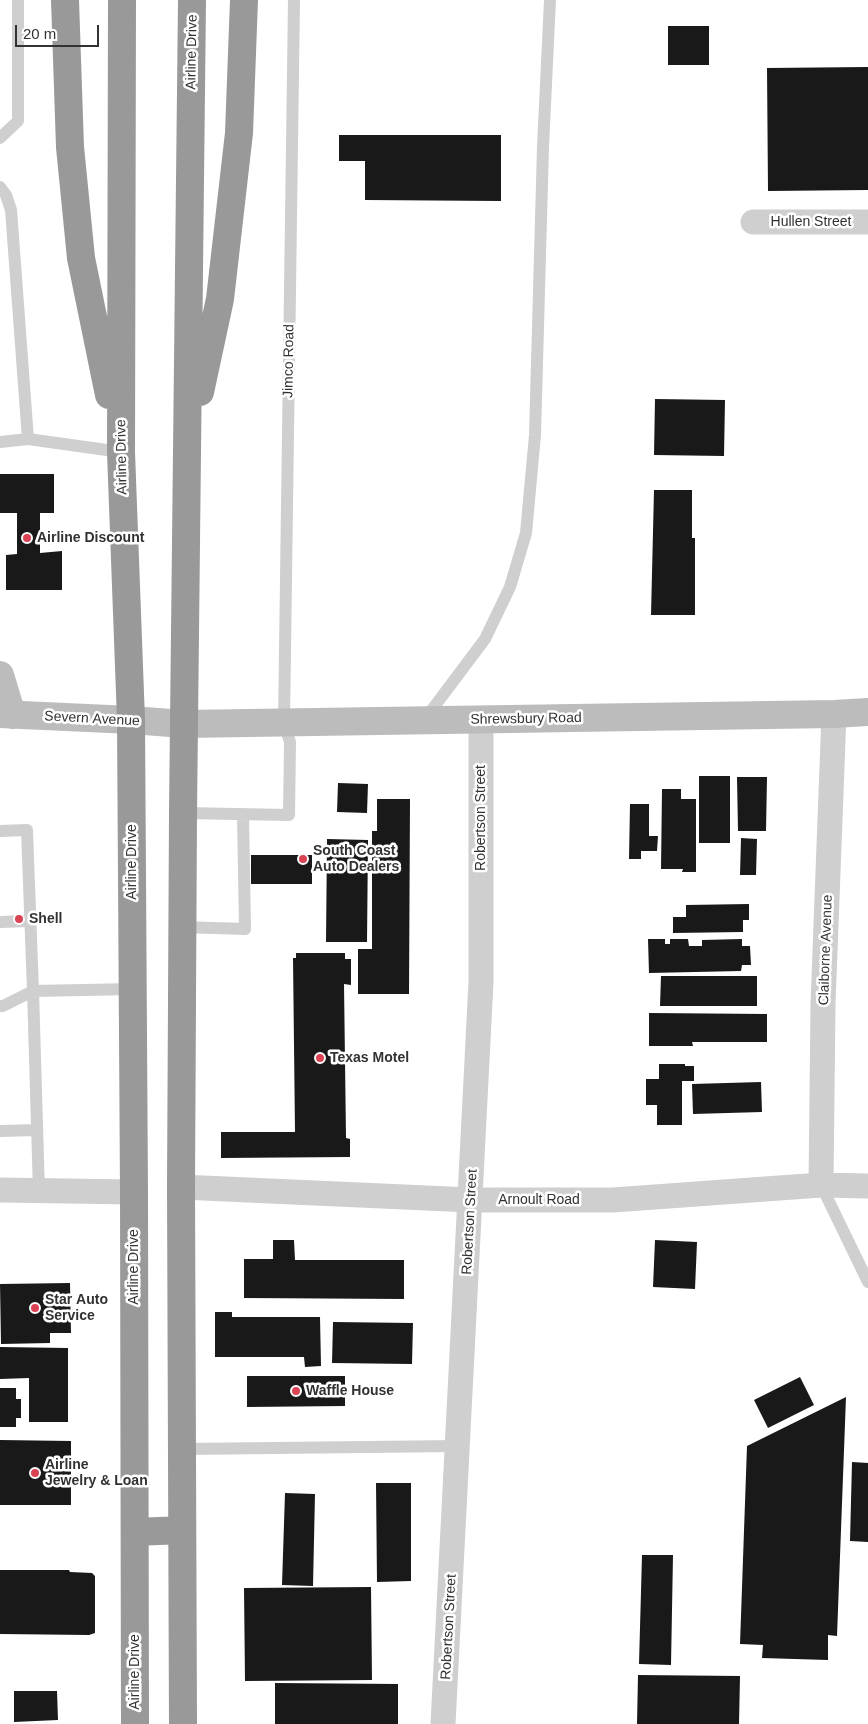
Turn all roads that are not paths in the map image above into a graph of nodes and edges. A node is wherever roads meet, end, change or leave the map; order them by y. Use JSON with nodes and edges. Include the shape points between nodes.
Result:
{"nodes":[{"id":1,"x":18,"y":0,"type":"edge"},
{"id":2,"x":66,"y":0,"type":"edge"},
{"id":3,"x":122,"y":0,"type":"edge"},
{"id":4,"x":192,"y":0,"type":"edge"},
{"id":5,"x":244,"y":0,"type":"edge"},
{"id":6,"x":294,"y":0,"type":"edge"},
{"id":7,"x":550,"y":0,"type":"edge"},
{"id":8,"x":0,"y":138,"type":"edge"},
{"id":9,"x":0,"y":187,"type":"edge"},
{"id":10,"x":753,"y":222,"type":"dead end"},
{"id":11,"x":868,"y":222,"type":"edge"},
{"id":12,"x":28,"y":439,"type":"junction"},
{"id":13,"x":0,"y":442,"type":"edge"},
{"id":14,"x":187,"y":450,"type":"junction"},
{"id":15,"x":121,"y":452,"type":"junction"},
{"id":16,"x":0,"y":675,"type":"edge"},
{"id":17,"x":868,"y":712,"type":"edge"},
{"id":18,"x":834,"y":714,"type":"junction"},
{"id":19,"x":6,"y":715,"type":"edge"},
{"id":20,"x":131,"y":720,"type":"junction"},
{"id":21,"x":481,"y":720,"type":"junction"},
{"id":22,"x":424,"y":721,"type":"junction"},
{"id":23,"x":284,"y":723,"type":"junction"},
{"id":24,"x":184,"y":724,"type":"junction"},
{"id":25,"x":183,"y":813,"type":"junction"},
{"id":26,"x":243,"y":814,"type":"junction"},
{"id":27,"x":0,"y":831,"type":"edge"},
{"id":28,"x":30,"y":921,"type":"junction"},
{"id":29,"x":0,"y":922,"type":"edge"},
{"id":30,"x":182,"y":927,"type":"junction"},
{"id":31,"x":133,"y":988,"type":"junction"},
{"id":32,"x":33,"y":991,"type":"junction"},
{"id":33,"x":0,"y":1006,"type":"edge"},
{"id":34,"x":37,"y":1130,"type":"junction"},
{"id":35,"x":0,"y":1131,"type":"edge"},
{"id":36,"x":821,"y":1185,"type":"junction"},
{"id":37,"x":868,"y":1186,"type":"edge"},
{"id":38,"x":181,"y":1187,"type":"junction"},
{"id":39,"x":0,"y":1190,"type":"edge"},
{"id":40,"x":39,"y":1192,"type":"junction"},
{"id":41,"x":134,"y":1192,"type":"junction"},
{"id":42,"x":471,"y":1200,"type":"junction"},
{"id":43,"x":868,"y":1282,"type":"edge"},
{"id":44,"x":458,"y":1446,"type":"junction"},
{"id":45,"x":182,"y":1448,"type":"junction"},
{"id":46,"x":182,"y":1530,"type":"junction"},
{"id":47,"x":135,"y":1532,"type":"junction"},
{"id":48,"x":135,"y":1724,"type":"edge"},
{"id":49,"x":184,"y":1724,"type":"edge"},
{"id":50,"x":443,"y":1724,"type":"edge"}],
"edges":[{"from":1,"to":8,"type":"lane","via":[[18,121]]},
{"from":2,"to":15,"type":"highway","via":[[70,147],[81,258]]},
{"from":3,"to":15,"type":"highway","name":"Airline Drive"},
{"from":4,"to":14,"type":"highway","name":"Airline Drive"},
{"from":5,"to":14,"type":"highway","via":[[239,133],[220,299]]},
{"from":6,"to":23,"type":"lane","name":"Jimco Road"},
{"from":7,"to":22,"type":"lane","via":[[535,435],[526,533],[510,587],[485,639]]},
{"from":9,"to":12,"type":"lane","via":[[11,210]]},
{"from":10,"to":11,"type":"street","name":"Hullen Street"},
{"from":12,"to":13,"type":"lane"},
{"from":12,"to":15,"type":"lane"},
{"from":14,"to":24,"type":"highway","name":"Airline Drive"},
{"from":15,"to":20,"type":"highway","name":"Airline Drive"},
{"from":16,"to":19,"type":"street"},
{"from":17,"to":18,"type":"street","name":"Shrewsbury Road"},
{"from":18,"to":21,"type":"street","name":"Shrewsbury Road"},
{"from":18,"to":36,"type":"street","name":"Claiborne Avenue"},
{"from":19,"to":20,"type":"street","name":"Severn Avenue"},
{"from":20,"to":24,"type":"street","name":"Severn Avenue"},
{"from":20,"to":31,"type":"highway","name":"Airline Drive"},
{"from":21,"to":22,"type":"street","name":"Shrewsbury Road"},
{"from":21,"to":42,"type":"street","name":"Robertson Street","via":[[481,982]]},
{"from":22,"to":23,"type":"street","name":"Shrewsbury Road"},
{"from":23,"to":24,"type":"street","name":"Shrewsbury Road"},
{"from":23,"to":26,"type":"lane","name":"Jimco Road","via":[[290,742],[289,815]]},
{"from":24,"to":25,"type":"highway","name":"Airline Drive"},
{"from":25,"to":26,"type":"lane"},
{"from":25,"to":30,"type":"highway","name":"Airline Drive"},
{"from":26,"to":30,"type":"lane","via":[[244,929]]},
{"from":27,"to":28,"type":"lane","via":[[27,830]]},
{"from":28,"to":29,"type":"lane"},
{"from":28,"to":32,"type":"lane"},
{"from":30,"to":38,"type":"highway","name":"Airline Drive"},
{"from":31,"to":32,"type":"lane"},
{"from":31,"to":41,"type":"highway","name":"Airline Drive"},
{"from":32,"to":33,"type":"lane"},
{"from":32,"to":34,"type":"lane"},
{"from":34,"to":35,"type":"lane"},
{"from":34,"to":40,"type":"lane"},
{"from":36,"to":37,"type":"street","name":"Arnoult Road"},
{"from":36,"to":42,"type":"street","name":"Arnoult Road","via":[[613,1200]]},
{"from":36,"to":43,"type":"lane"},
{"from":38,"to":42,"type":"street","name":"Arnoult Road"},
{"from":38,"to":45,"type":"highway","name":"Airline Drive"},
{"from":39,"to":40,"type":"street"},
{"from":40,"to":41,"type":"street"},
{"from":41,"to":47,"type":"highway","name":"Airline Drive"},
{"from":42,"to":44,"type":"street","name":"Robertson Street"},
{"from":44,"to":45,"type":"lane"},
{"from":44,"to":50,"type":"street","name":"Robertson Street"},
{"from":45,"to":46,"type":"highway","name":"Airline Drive"},
{"from":46,"to":47,"type":"highway"},
{"from":46,"to":49,"type":"highway","name":"Airline Drive"},
{"from":47,"to":48,"type":"highway","name":"Airline Drive"}]}
